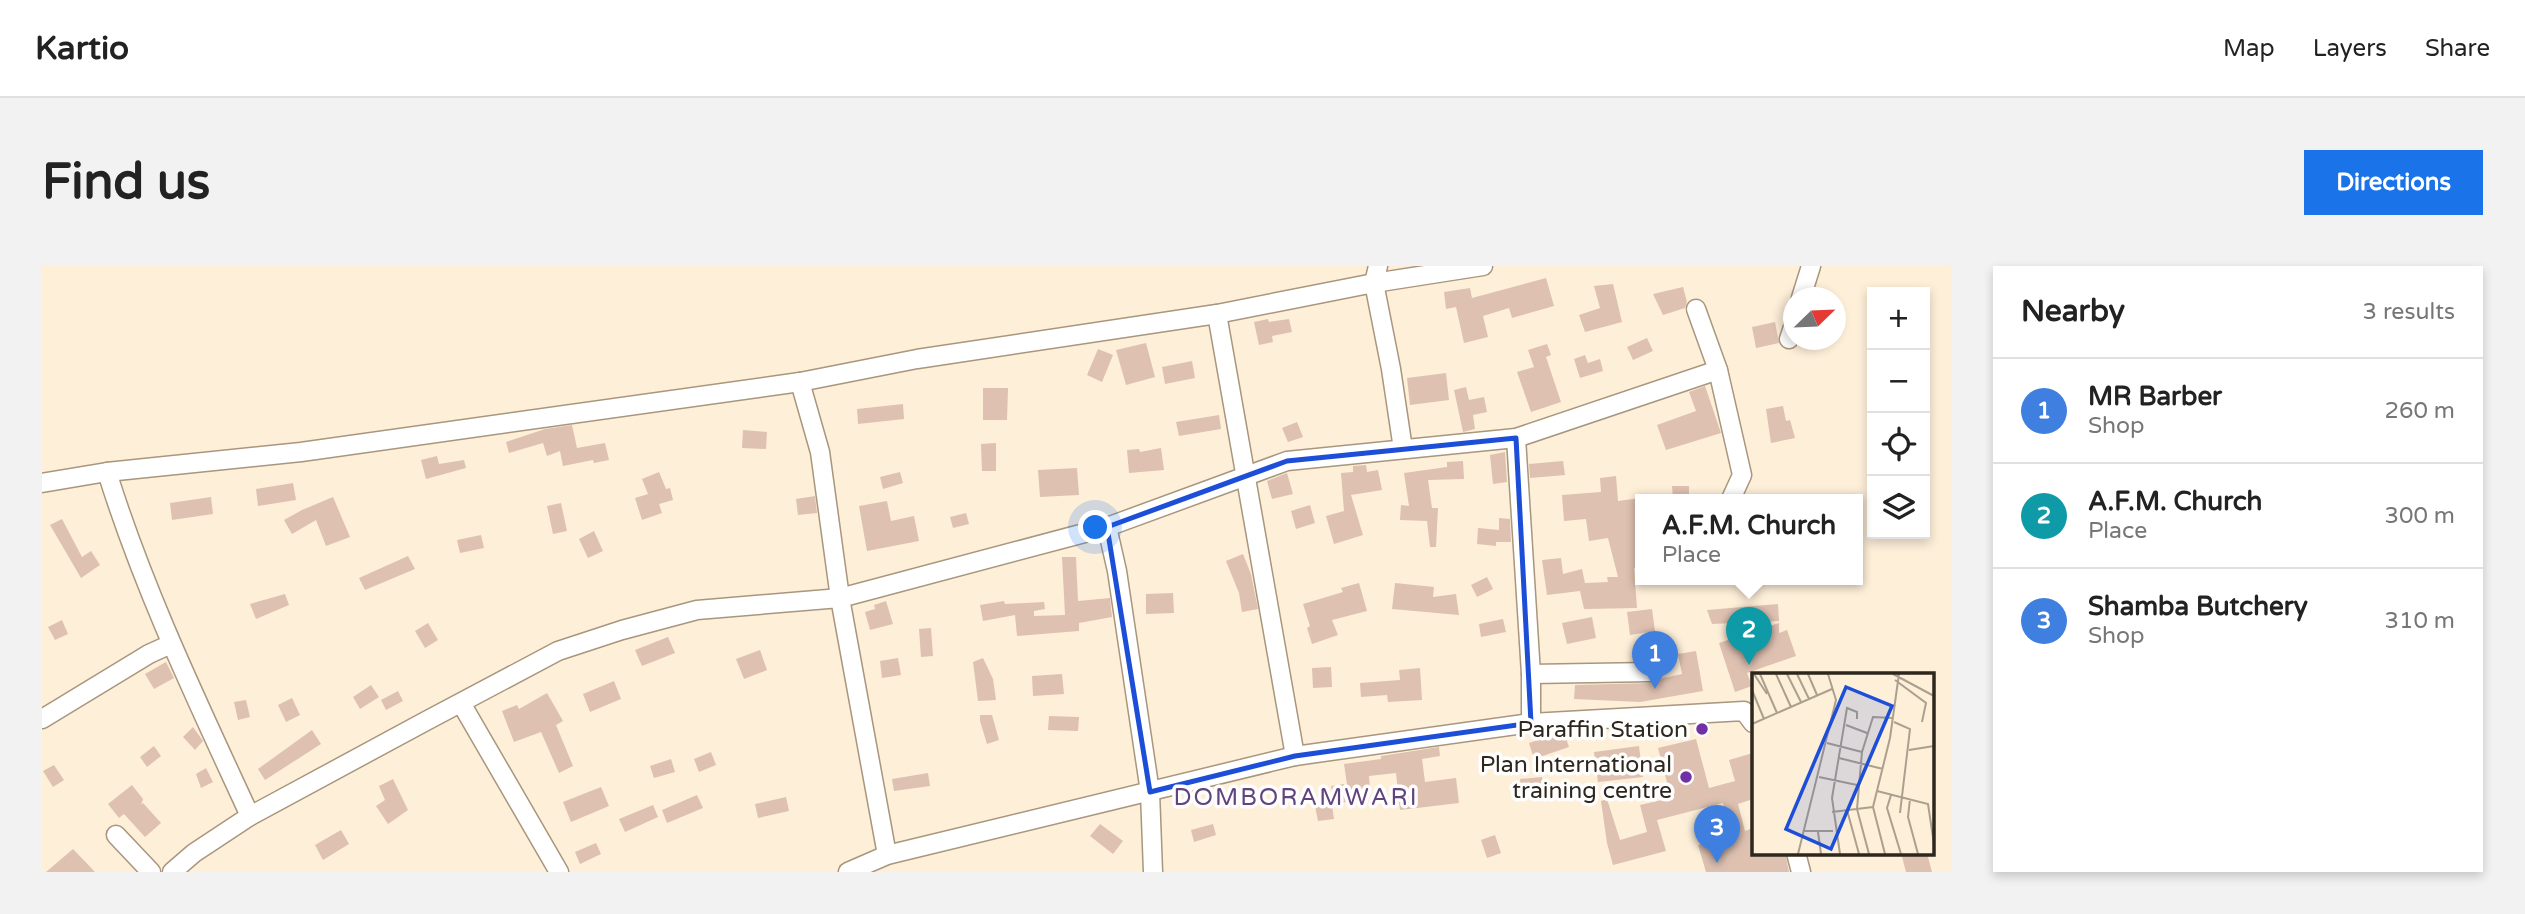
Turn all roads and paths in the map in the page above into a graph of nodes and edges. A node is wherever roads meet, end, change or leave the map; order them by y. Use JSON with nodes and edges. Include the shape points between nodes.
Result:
{"nodes":[{"id":1,"x":1483,"y":266,"type":"edge"},
{"id":2,"x":1811,"y":266,"type":"edge"},
{"id":3,"x":1376,"y":275,"type":"edge"},
{"id":4,"x":1804,"y":287,"type":"edge"},
{"id":5,"x":1696,"y":309,"type":"dead end"},
{"id":6,"x":1217,"y":314,"type":"junction"},
{"id":7,"x":1718,"y":370,"type":"junction"},
{"id":8,"x":800,"y":382,"type":"junction"},
{"id":9,"x":1516,"y":438,"type":"junction"},
{"id":10,"x":1403,"y":449,"type":"junction"},
{"id":11,"x":107,"y":472,"type":"junction"},
{"id":12,"x":1247,"y":475,"type":"junction"},
{"id":13,"x":42,"y":483,"type":"edge"},
{"id":14,"x":1733,"y":494,"type":"edge"},
{"id":15,"x":1107,"y":527,"type":"junction"},
{"id":16,"x":840,"y":598,"type":"junction"},
{"id":17,"x":171,"y":644,"type":"junction"},
{"id":18,"x":1650,"y":672,"type":"dead end"},
{"id":19,"x":1531,"y":674,"type":"junction"},
{"id":20,"x":461,"y":704,"type":"junction"},
{"id":21,"x":42,"y":719,"type":"edge"},
{"id":22,"x":1752,"y":722,"type":"edge"},
{"id":23,"x":1531,"y":723,"type":"junction"},
{"id":24,"x":1295,"y":757,"type":"junction"},
{"id":25,"x":1150,"y":792,"type":"junction"},
{"id":26,"x":250,"y":816,"type":"junction"},
{"id":27,"x":116,"y":835,"type":"dead end"},
{"id":28,"x":887,"y":855,"type":"junction"},
{"id":29,"x":1797,"y":855,"type":"edge"},
{"id":30,"x":552,"y":870,"type":"edge"},
{"id":31,"x":150,"y":872,"type":"edge"},
{"id":32,"x":172,"y":872,"type":"edge"},
{"id":33,"x":848,"y":872,"type":"edge"},
{"id":34,"x":1153,"y":872,"type":"edge"},
{"id":35,"x":1801,"y":872,"type":"edge"}],
"edges":[{"from":1,"to":3,"type":"street"},
{"from":2,"to":4,"type":"street"},
{"from":3,"to":6,"type":"street"},
{"from":3,"to":10,"type":"street"},
{"from":5,"to":7,"type":"street"},
{"from":6,"to":8,"type":"street","via":[[917,359]]},
{"from":6,"to":12,"type":"street"},
{"from":7,"to":9,"type":"street"},
{"from":7,"to":14,"type":"street","via":[[1742,475]]},
{"from":8,"to":11,"type":"street","via":[[301,452]]},
{"from":8,"to":16,"type":"street","via":[[820,452]]},
{"from":9,"to":10,"type":"street"},
{"from":9,"to":19,"type":"street"},
{"from":10,"to":12,"type":"street","via":[[1287,461]]},
{"from":11,"to":13,"type":"street"},
{"from":11,"to":17,"type":"street"},
{"from":12,"to":15,"type":"street"},
{"from":12,"to":24,"type":"street"},
{"from":15,"to":16,"type":"street"},
{"from":15,"to":25,"type":"street"},
{"from":16,"to":20,"type":"street","via":[[697,610],[622,630],[558,651]]},
{"from":16,"to":28,"type":"street"},
{"from":17,"to":21,"type":"street"},
{"from":17,"to":26,"type":"street"},
{"from":18,"to":19,"type":"street"},
{"from":19,"to":23,"type":"street"},
{"from":20,"to":26,"type":"street"},
{"from":20,"to":30,"type":"street"},
{"from":22,"to":23,"type":"street","via":[[1744,711]]},
{"from":23,"to":24,"type":"street"},
{"from":24,"to":25,"type":"street"},
{"from":25,"to":28,"type":"street"},
{"from":25,"to":34,"type":"street"},
{"from":26,"to":32,"type":"street"},
{"from":27,"to":31,"type":"street"},
{"from":28,"to":33,"type":"street"},
{"from":29,"to":35,"type":"street"}]}
